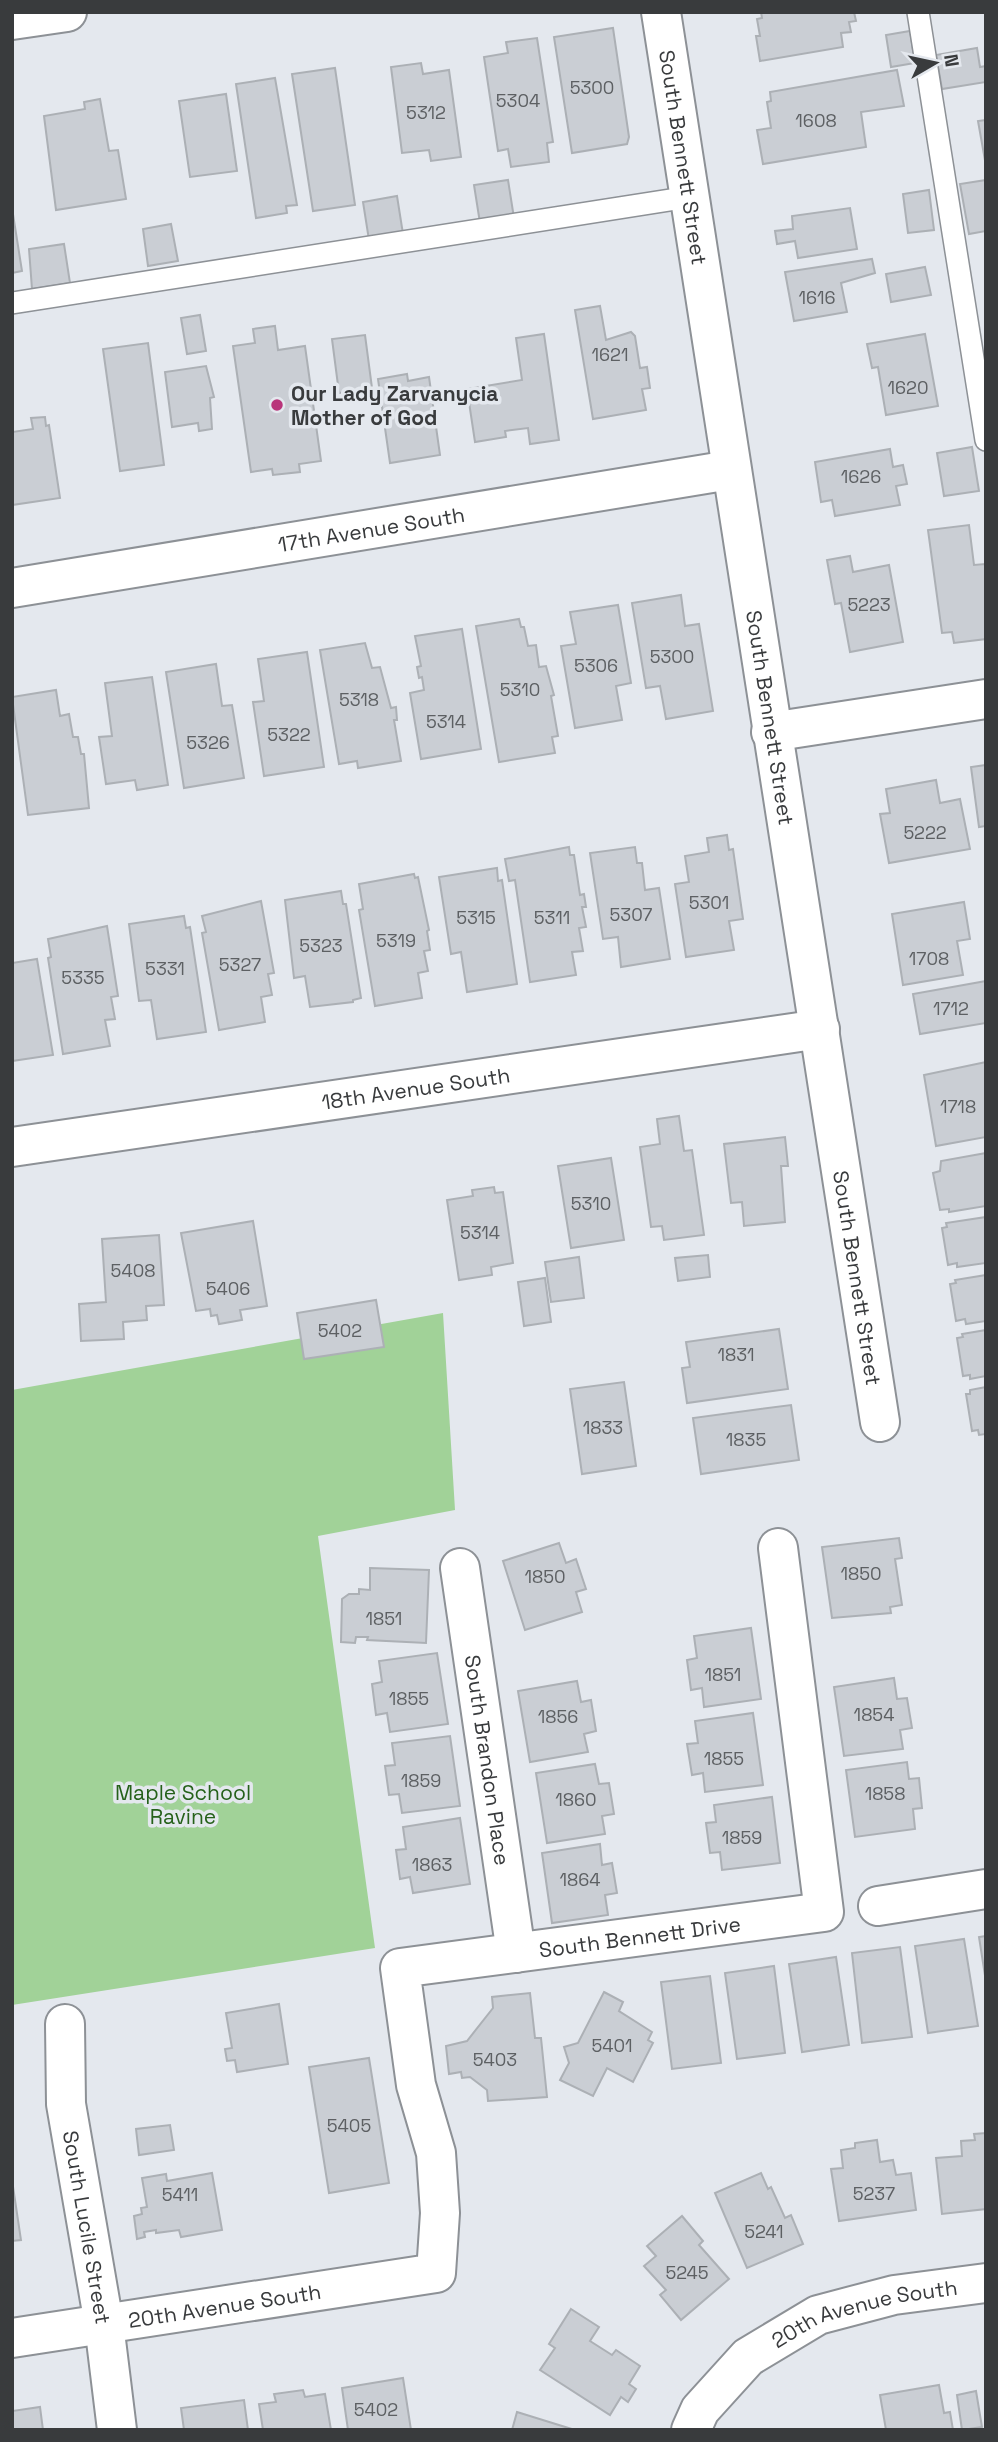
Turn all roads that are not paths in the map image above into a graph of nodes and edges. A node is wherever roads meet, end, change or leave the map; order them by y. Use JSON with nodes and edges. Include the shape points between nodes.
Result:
{"nodes":[{"id":1,"x":67,"y":12,"type":"edge"},
{"id":2,"x":661,"y":12,"type":"edge"},
{"id":3,"x":918,"y":12,"type":"edge"},
{"id":4,"x":12,"y":20,"type":"edge"},
{"id":5,"x":689,"y":197,"type":"junction"},
{"id":6,"x":12,"y":303,"type":"edge"},
{"id":7,"x":986,"y":440,"type":"edge"},
{"id":8,"x":730,"y":470,"type":"junction"},
{"id":9,"x":12,"y":588,"type":"edge"},
{"id":10,"x":986,"y":699,"type":"edge"},
{"id":11,"x":771,"y":732,"type":"junction"},
{"id":12,"x":820,"y":1029,"type":"junction"},
{"id":13,"x":12,"y":1147,"type":"edge"},
{"id":14,"x":880,"y":1422,"type":"dead end"},
{"id":15,"x":778,"y":1548,"type":"dead end"},
{"id":16,"x":460,"y":1568,"type":"dead end"},
{"id":17,"x":986,"y":1889,"type":"edge"},
{"id":18,"x":878,"y":1906,"type":"dead end"},
{"id":19,"x":516,"y":1953,"type":"junction"},
{"id":20,"x":65,"y":2025,"type":"dead end"},
{"id":21,"x":436,"y":2273,"type":"joint"},
{"id":22,"x":986,"y":2283,"type":"edge"},
{"id":23,"x":104,"y":2324,"type":"junction"},
{"id":24,"x":12,"y":2338,"type":"edge"},
{"id":25,"x":117,"y":2430,"type":"edge"},
{"id":26,"x":691,"y":2430,"type":"edge"}],
"edges":[{"from":1,"to":4,"type":"street"},
{"from":2,"to":5,"type":"street","name":"South Bennett Street"},
{"from":3,"to":7,"type":"lane"},
{"from":5,"to":6,"type":"lane"},
{"from":5,"to":8,"type":"street","name":"South Bennett Street"},
{"from":8,"to":9,"type":"street","name":"17th Avenue South"},
{"from":8,"to":11,"type":"street","name":"South Bennett Street"},
{"from":10,"to":11,"type":"street"},
{"from":11,"to":12,"type":"street","name":"South Bennett Street"},
{"from":12,"to":13,"type":"street","name":"18th Avenue South"},
{"from":12,"to":14,"type":"street","name":"South Bennett Street"},
{"from":15,"to":19,"type":"street","name":"South Bennett Drive","via":[[824,1912]]},
{"from":16,"to":19,"type":"street","name":"South Brandon Place"},
{"from":17,"to":18,"type":"street"},
{"from":19,"to":21,"type":"street","name":"South Bennett Drive","via":[[400,1968],[416,2085],[436,2153],[440,2213]]},
{"from":20,"to":23,"type":"street","name":"South Lucile Street","via":[[66,2104]]},
{"from":21,"to":23,"type":"street","name":"20th Avenue South"},
{"from":22,"to":26,"type":"street","name":"20th Avenue South","via":[[894,2295],[818,2315],[748,2357],[700,2410]]},
{"from":23,"to":24,"type":"street","name":"20th Avenue South"},
{"from":23,"to":25,"type":"street","name":"South Lucile Street"}]}
